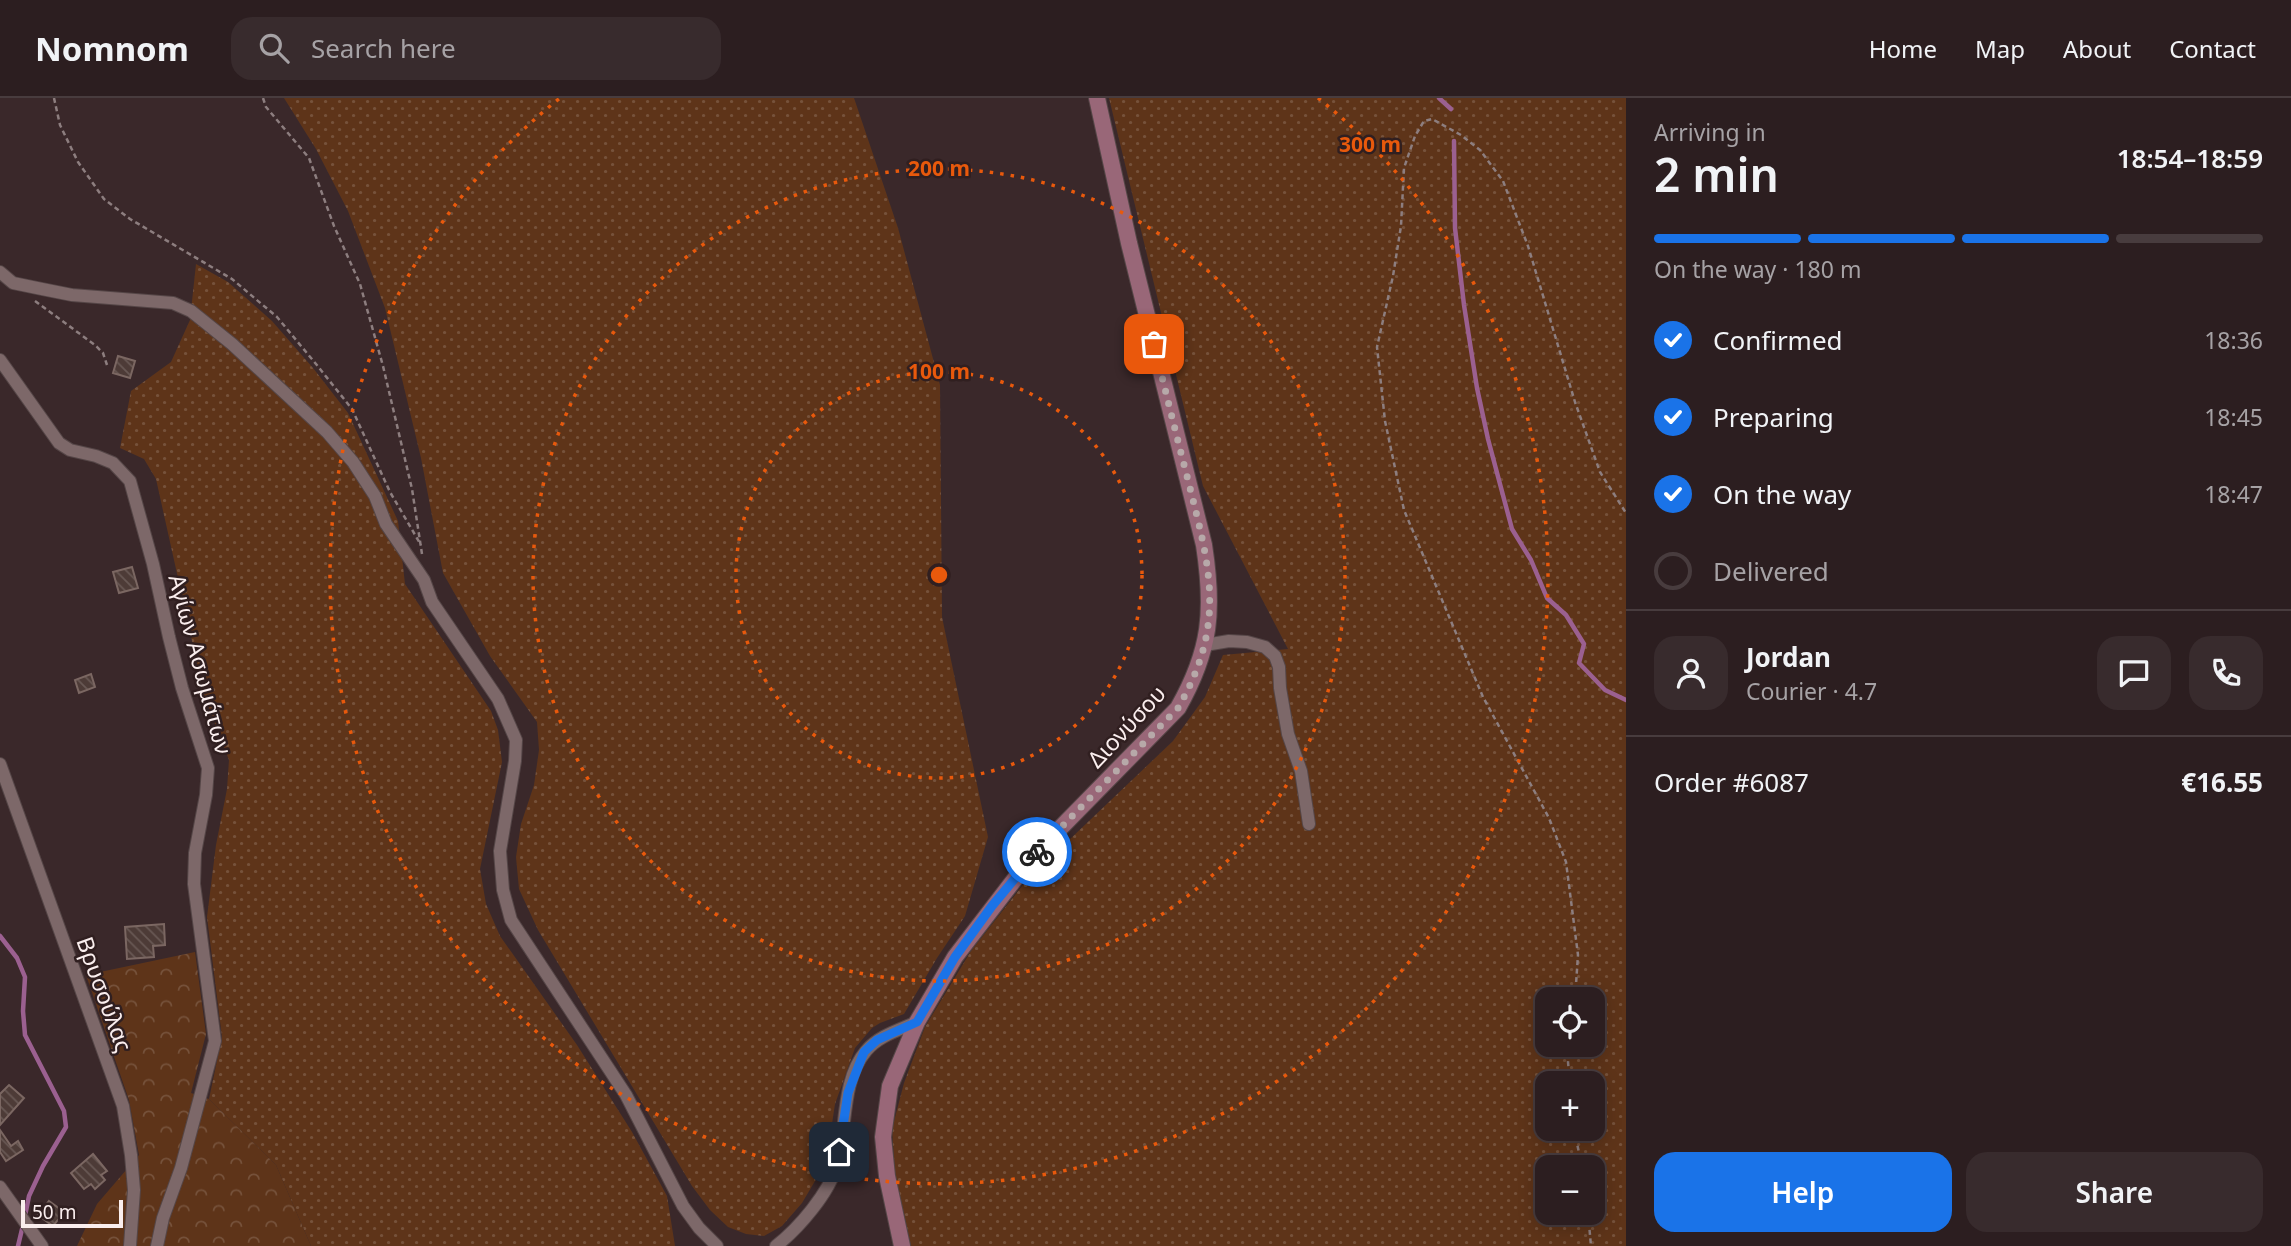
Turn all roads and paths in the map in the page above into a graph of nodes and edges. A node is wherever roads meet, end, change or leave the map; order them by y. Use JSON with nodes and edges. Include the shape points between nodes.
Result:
{"nodes":[{"id":1,"x":54,"y":98,"type":"edge"},
{"id":2,"x":263,"y":98,"type":"edge"},
{"id":3,"x":1097,"y":98,"type":"edge"},
{"id":4,"x":0,"y":272,"type":"edge"},
{"id":5,"x":13,"y":283,"type":"junction"},
{"id":6,"x":0,"y":360,"type":"edge"},
{"id":7,"x":107,"y":365,"type":"dead end"},
{"id":8,"x":1626,"y":513,"type":"edge"},
{"id":9,"x":421,"y":545,"type":"junction"},
{"id":10,"x":424,"y":580,"type":"junction"},
{"id":11,"x":1205,"y":645,"type":"junction"},
{"id":12,"x":0,"y":764,"type":"edge"},
{"id":13,"x":1309,"y":824,"type":"dead end"},
{"id":14,"x":1576,"y":987,"type":"edge"},
{"id":15,"x":917,"y":1022,"type":"junction"},
{"id":16,"x":0,"y":1187,"type":"edge"},
{"id":17,"x":1589,"y":1225,"type":"edge"},
{"id":18,"x":42,"y":1246,"type":"edge"},
{"id":19,"x":130,"y":1246,"type":"edge"},
{"id":20,"x":157,"y":1246,"type":"edge"},
{"id":21,"x":717,"y":1246,"type":"edge"},
{"id":22,"x":776,"y":1246,"type":"edge"},
{"id":23,"x":902,"y":1246,"type":"edge"},
{"id":24,"x":1591,"y":1246,"type":"edge"}],
"edges":[{"from":1,"to":9,"type":"path","via":[[60,125],[78,162],[104,199],[232,279],[277,317],[316,364],[352,409],[390,492]]},
{"from":2,"to":9,"type":"path","via":[[309,158],[360,284],[412,489]]},
{"from":3,"to":11,"type":"main road","name":"Διονύσου","via":[[1204,545],[1210,586]]},
{"from":4,"to":5,"type":"street"},
{"from":5,"to":7,"type":"path","via":[[94,345]]},
{"from":5,"to":10,"type":"street","via":[[72,295],[173,303],[191,310],[327,432],[353,462],[386,524]]},
{"from":6,"to":20,"type":"street","name":"Αγίων Ασωμάτων","via":[[60,443],[113,463],[131,481],[182,688],[208,768],[194,884],[215,1041]]},
{"from":8,"to":14,"type":"path","via":[[1600,472],[1503,181],[1480,150],[1461,135],[1432,120],[1423,121],[1404,168],[1401,226],[1377,347],[1385,421],[1404,510],[1483,696],[1549,818],[1566,862],[1578,955]]},
{"from":9,"to":10,"type":"path"},
{"from":10,"to":21,"type":"street","via":[[432,602],[498,699],[516,740],[500,851],[511,920],[626,1095],[683,1206]]},
{"from":11,"to":13,"type":"street","via":[[1247,642],[1265,647],[1275,656]]},
{"from":11,"to":15,"type":"main road","name":"Διονύσου","via":[[1178,708],[1031,858],[955,957]]},
{"from":12,"to":19,"type":"street","name":"Βρυσούλας","via":[[123,1105],[134,1191]]},
{"from":15,"to":22,"type":"street","via":[[877,1040],[864,1052],[848,1093],[836,1167],[814,1205]]},
{"from":15,"to":23,"type":"main road","name":"Διονύσου","via":[[890,1086],[883,1137]]},
{"from":16,"to":18,"type":"street"},
{"from":17,"to":24,"type":"path"}]}
